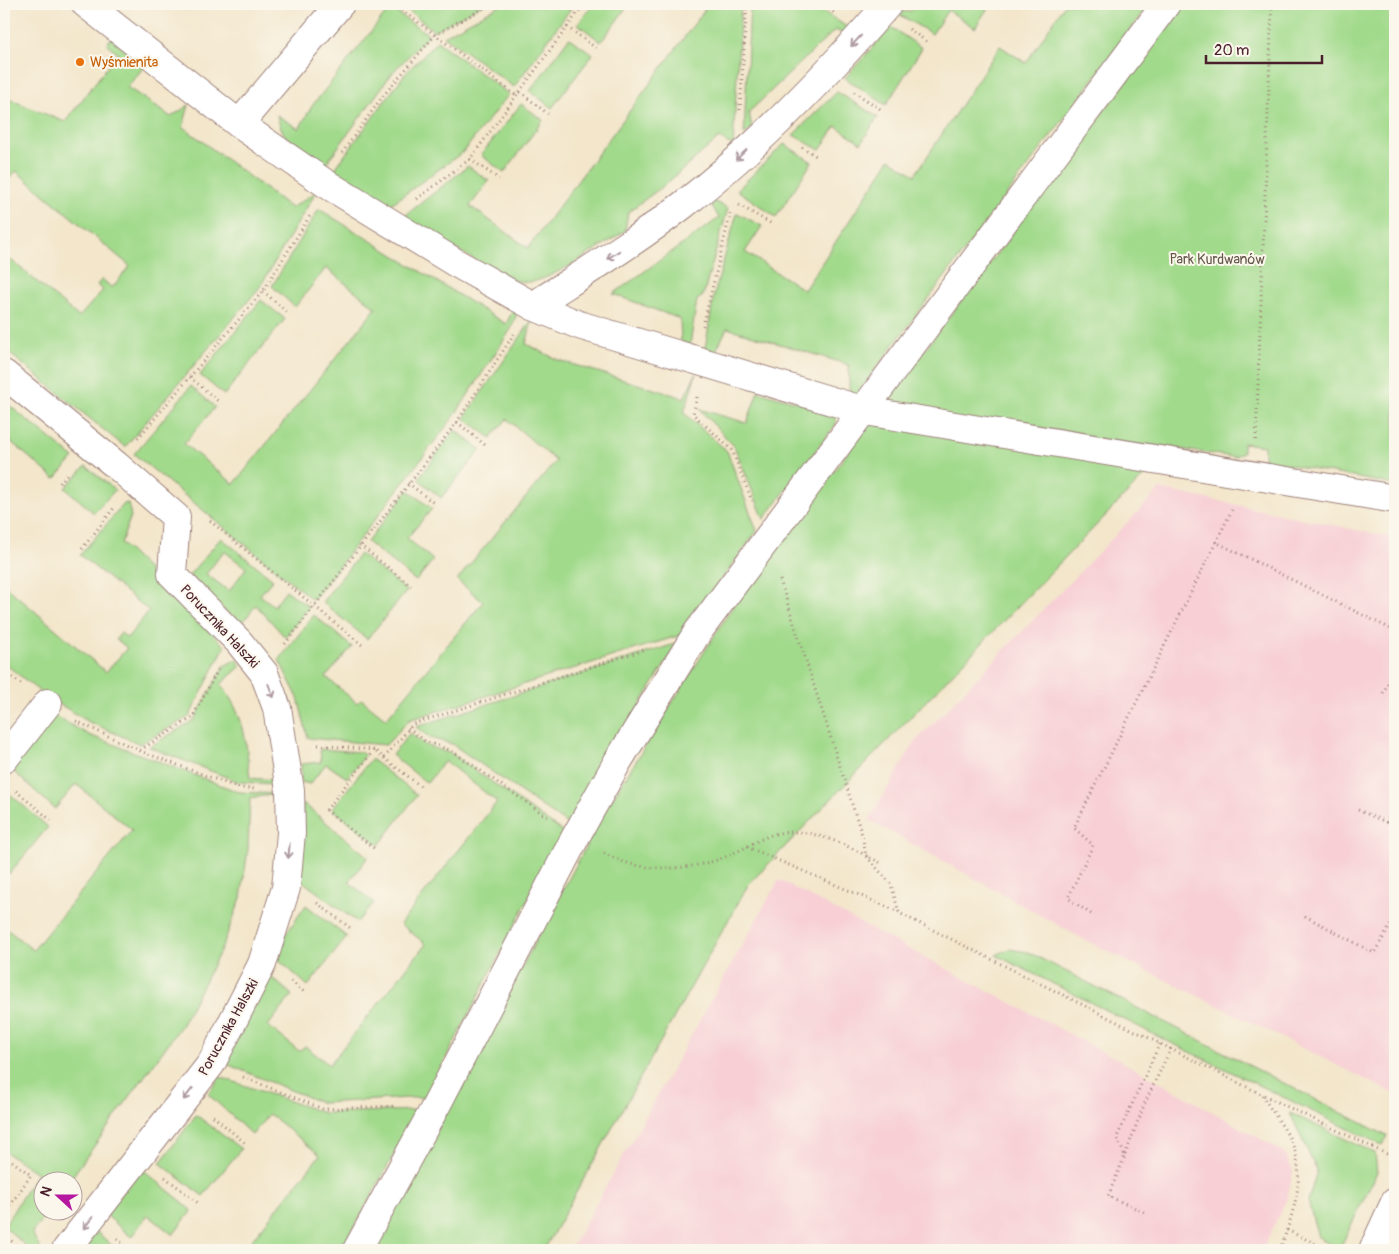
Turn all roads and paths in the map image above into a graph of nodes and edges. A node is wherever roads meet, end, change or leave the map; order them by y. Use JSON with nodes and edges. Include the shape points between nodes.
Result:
{"nodes":[{"id":1,"x":86,"y":4,"type":"edge"},
{"id":2,"x":340,"y":4,"type":"edge"},
{"id":3,"x":394,"y":4,"type":"edge"},
{"id":4,"x":491,"y":4,"type":"edge"},
{"id":5,"x":584,"y":4,"type":"edge"},
{"id":6,"x":747,"y":4,"type":"edge"},
{"id":7,"x":888,"y":4,"type":"edge"},
{"id":8,"x":1166,"y":4,"type":"edge"},
{"id":9,"x":1272,"y":4,"type":"edge"},
{"id":10,"x":567,"y":27,"type":"junction"},
{"id":11,"x":435,"y":35,"type":"junction"},
{"id":12,"x":596,"y":48,"type":"dead end"},
{"id":13,"x":850,"y":89,"type":"dead end"},
{"id":14,"x":520,"y":92,"type":"junction"},
{"id":15,"x":517,"y":96,"type":"junction"},
{"id":16,"x":882,"y":110,"type":"dead end"},
{"id":17,"x":548,"y":114,"type":"dead end"},
{"id":18,"x":239,"y":124,"type":"junction"},
{"id":19,"x":345,"y":148,"type":"dead end"},
{"id":20,"x":470,"y":159,"type":"junction"},
{"id":21,"x":737,"y":160,"type":"junction"},
{"id":22,"x":499,"y":179,"type":"dead end"},
{"id":23,"x":325,"y":183,"type":"junction"},
{"id":24,"x":386,"y":222,"type":"junction"},
{"id":25,"x":772,"y":224,"type":"dead end"},
{"id":26,"x":263,"y":291,"type":"junction"},
{"id":27,"x":533,"y":306,"type":"junction"},
{"id":28,"x":705,"y":312,"type":"dead end"},
{"id":29,"x":289,"y":314,"type":"dead end"},
{"id":30,"x":700,"y":362,"type":"junction"},
{"id":31,"x":4,"y":374,"type":"edge"},
{"id":32,"x":190,"y":377,"type":"junction"},
{"id":33,"x":219,"y":402,"type":"dead end"},
{"id":34,"x":864,"y":411,"type":"junction"},
{"id":35,"x":457,"y":422,"type":"junction"},
{"id":36,"x":485,"y":445,"type":"dead end"},
{"id":37,"x":116,"y":465,"type":"junction"},
{"id":38,"x":1254,"y":474,"type":"junction"},
{"id":39,"x":408,"y":483,"type":"junction"},
{"id":40,"x":1395,"y":498,"type":"edge"},
{"id":41,"x":436,"y":504,"type":"dead end"},
{"id":42,"x":767,"y":539,"type":"junction"},
{"id":43,"x":360,"y":545,"type":"junction"},
{"id":44,"x":411,"y":586,"type":"dead end"},
{"id":45,"x":313,"y":605,"type":"junction"},
{"id":46,"x":1395,"y":631,"type":"edge"},
{"id":47,"x":697,"y":633,"type":"junction"},
{"id":48,"x":239,"y":642,"type":"junction"},
{"id":49,"x":362,"y":646,"type":"dead end"},
{"id":50,"x":1395,"y":669,"type":"edge"},
{"id":51,"x":4,"y":671,"type":"edge"},
{"id":52,"x":264,"y":673,"type":"junction"},
{"id":53,"x":1383,"y":693,"type":"dead end"},
{"id":54,"x":48,"y":704,"type":"junction"},
{"id":55,"x":408,"y":728,"type":"junction"},
{"id":56,"x":284,"y":741,"type":"junction"},
{"id":57,"x":374,"y":750,"type":"junction"},
{"id":58,"x":140,"y":751,"type":"junction"},
{"id":59,"x":384,"y":758,"type":"junction"},
{"id":60,"x":4,"y":759,"type":"edge"},
{"id":61,"x":11,"y":787,"type":"dead end"},
{"id":62,"x":423,"y":788,"type":"dead end"},
{"id":63,"x":290,"y":790,"type":"junction"},
{"id":64,"x":1395,"y":804,"type":"edge"},
{"id":65,"x":326,"y":810,"type":"junction"},
{"id":66,"x":1358,"y":810,"type":"dead end"},
{"id":67,"x":52,"y":821,"type":"dead end"},
{"id":68,"x":1386,"y":822,"type":"junction"},
{"id":69,"x":1395,"y":826,"type":"edge"},
{"id":70,"x":576,"y":836,"type":"junction"},
{"id":71,"x":746,"y":847,"type":"junction"},
{"id":72,"x":375,"y":850,"type":"dead end"},
{"id":73,"x":866,"y":856,"type":"junction"},
{"id":74,"x":881,"y":863,"type":"dead end"},
{"id":75,"x":286,"y":888,"type":"junction"},
{"id":76,"x":899,"y":912,"type":"junction"},
{"id":77,"x":1091,"y":914,"type":"dead end"},
{"id":78,"x":1305,"y":916,"type":"dead end"},
{"id":79,"x":1395,"y":918,"type":"edge"},
{"id":80,"x":353,"y":930,"type":"dead end"},
{"id":81,"x":1160,"y":1042,"type":"junction"},
{"id":82,"x":1172,"y":1048,"type":"junction"},
{"id":83,"x":211,"y":1064,"type":"junction"},
{"id":84,"x":1261,"y":1094,"type":"junction"},
{"id":85,"x":436,"y":1104,"type":"junction"},
{"id":86,"x":210,"y":1114,"type":"dead end"},
{"id":87,"x":245,"y":1143,"type":"dead end"},
{"id":88,"x":4,"y":1155,"type":"edge"},
{"id":89,"x":1125,"y":1156,"type":"junction"},
{"id":90,"x":157,"y":1171,"type":"dead end"},
{"id":91,"x":1387,"y":1175,"type":"dead end"},
{"id":92,"x":4,"y":1198,"type":"edge"},
{"id":93,"x":1395,"y":1202,"type":"edge"},
{"id":94,"x":198,"y":1203,"type":"dead end"},
{"id":95,"x":11,"y":1204,"type":"junction"},
{"id":96,"x":1144,"y":1212,"type":"dead end"},
{"id":97,"x":4,"y":1214,"type":"edge"},
{"id":98,"x":1287,"y":1230,"type":"junction"},
{"id":99,"x":4,"y":1234,"type":"edge"},
{"id":100,"x":21,"y":1250,"type":"edge"},
{"id":101,"x":66,"y":1250,"type":"edge"},
{"id":102,"x":357,"y":1250,"type":"edge"},
{"id":103,"x":1280,"y":1250,"type":"edge"},
{"id":104,"x":1328,"y":1250,"type":"edge"},
{"id":105,"x":1373,"y":1250,"type":"edge"}],
"edges":[{"from":1,"to":18,"type":"street"},
{"from":2,"to":18,"type":"street"},
{"from":3,"to":11,"type":"path"},
{"from":4,"to":11,"type":"path"},
{"from":5,"to":10,"type":"path"},
{"from":6,"to":21,"type":"path"},
{"from":7,"to":21,"type":"street","one_way":true,"via":[[813,88]]},
{"from":8,"to":34,"type":"street"},
{"from":9,"to":38,"type":"path"},
{"from":10,"to":12,"type":"path"},
{"from":10,"to":14,"type":"path"},
{"from":11,"to":15,"type":"path"},
{"from":11,"to":19,"type":"path","via":[[383,96]]},
{"from":13,"to":16,"type":"path"},
{"from":14,"to":15,"type":"path"},
{"from":14,"to":17,"type":"path"},
{"from":15,"to":20,"type":"path"},
{"from":18,"to":23,"type":"street"},
{"from":20,"to":22,"type":"path"},
{"from":20,"to":24,"type":"path"},
{"from":21,"to":27,"type":"street","one_way":true,"via":[[615,253]]},
{"from":23,"to":24,"type":"street"},
{"from":23,"to":26,"type":"path","via":[[321,198]]},
{"from":24,"to":27,"type":"street"},
{"from":25,"to":28,"type":"path","via":[[734,202]]},
{"from":26,"to":29,"type":"path"},
{"from":26,"to":32,"type":"path"},
{"from":27,"to":30,"type":"street"},
{"from":27,"to":35,"type":"path"},
{"from":30,"to":34,"type":"street"},
{"from":30,"to":42,"type":"path","via":[[702,377],[692,414],[732,450]]},
{"from":31,"to":37,"type":"street","name":"Porucznika Halszki"},
{"from":32,"to":33,"type":"path"},
{"from":32,"to":37,"type":"path"},
{"from":34,"to":38,"type":"street"},
{"from":34,"to":42,"type":"street"},
{"from":35,"to":36,"type":"path"},
{"from":35,"to":39,"type":"path"},
{"from":37,"to":48,"type":"street","name":"Porucznika Halszki","via":[[176,517],[172,574]]},
{"from":38,"to":40,"type":"street"},
{"from":39,"to":41,"type":"path"},
{"from":39,"to":43,"type":"path"},
{"from":42,"to":47,"type":"street"},
{"from":42,"to":73,"type":"path"},
{"from":43,"to":44,"type":"path"},
{"from":43,"to":45,"type":"path"},
{"from":45,"to":49,"type":"path"},
{"from":45,"to":52,"type":"path"},
{"from":46,"to":77,"type":"path","via":[[1216,542],[1074,828],[1093,846],[1068,898]]},
{"from":47,"to":55,"type":"path"},
{"from":47,"to":70,"type":"street"},
{"from":48,"to":52,"type":"street","name":"Porucznika Halszki"},
{"from":48,"to":58,"type":"path","via":[[226,656],[192,718]]},
{"from":50,"to":53,"type":"path"},
{"from":51,"to":54,"type":"path"},
{"from":52,"to":56,"type":"street","name":"Porucznika Halszki","one_way":true,"via":[[277,708]]},
{"from":54,"to":58,"type":"path","via":[[88,728]]},
{"from":54,"to":60,"type":"street"},
{"from":55,"to":59,"type":"path"},
{"from":55,"to":70,"type":"path","via":[[452,751]]},
{"from":56,"to":57,"type":"path"},
{"from":56,"to":63,"type":"street","name":"Porucznika Halszki"},
{"from":57,"to":59,"type":"path"},
{"from":57,"to":65,"type":"path"},
{"from":58,"to":63,"type":"path","via":[[239,788]]},
{"from":59,"to":62,"type":"path"},
{"from":61,"to":67,"type":"path"},
{"from":63,"to":65,"type":"path","via":[[303,791]]},
{"from":63,"to":75,"type":"street","name":"Porucznika Halszki","one_way":true,"via":[[291,832]]},
{"from":64,"to":68,"type":"path"},
{"from":65,"to":72,"type":"path"},
{"from":66,"to":68,"type":"path"},
{"from":68,"to":69,"type":"path"},
{"from":70,"to":71,"type":"path","via":[[617,861],[663,868],[700,864]]},
{"from":70,"to":85,"type":"street"},
{"from":71,"to":73,"type":"path","via":[[762,838],[788,832],[826,838]]},
{"from":71,"to":76,"type":"path"},
{"from":73,"to":74,"type":"path"},
{"from":73,"to":76,"type":"path","via":[[890,884]]},
{"from":75,"to":80,"type":"path","via":[[300,891]]},
{"from":75,"to":83,"type":"street","name":"Porucznika Halszki","via":[[262,964]]},
{"from":76,"to":81,"type":"path"},
{"from":78,"to":79,"type":"path","via":[[1374,953]]},
{"from":81,"to":82,"type":"path"},
{"from":81,"to":89,"type":"path","via":[[1117,1137]]},
{"from":82,"to":84,"type":"path"},
{"from":82,"to":89,"type":"path","via":[[1144,1105]]},
{"from":83,"to":85,"type":"path","via":[[323,1109]]},
{"from":83,"to":101,"type":"street","name":"Porucznika Halszki","one_way":true},
{"from":84,"to":91,"type":"path","via":[[1395,1158]]},
{"from":84,"to":98,"type":"path","via":[[1291,1141],[1299,1165],[1298,1186]]},
{"from":85,"to":102,"type":"street"},
{"from":86,"to":87,"type":"path"},
{"from":88,"to":95,"type":"path","via":[[31,1175]]},
{"from":89,"to":96,"type":"path","via":[[1108,1196]]},
{"from":90,"to":94,"type":"path"},
{"from":92,"to":95,"type":"path"},
{"from":93,"to":105,"type":"street"},
{"from":95,"to":97,"type":"path"},
{"from":98,"to":103,"type":"path"},
{"from":98,"to":104,"type":"path"},
{"from":99,"to":100,"type":"path"}]}
